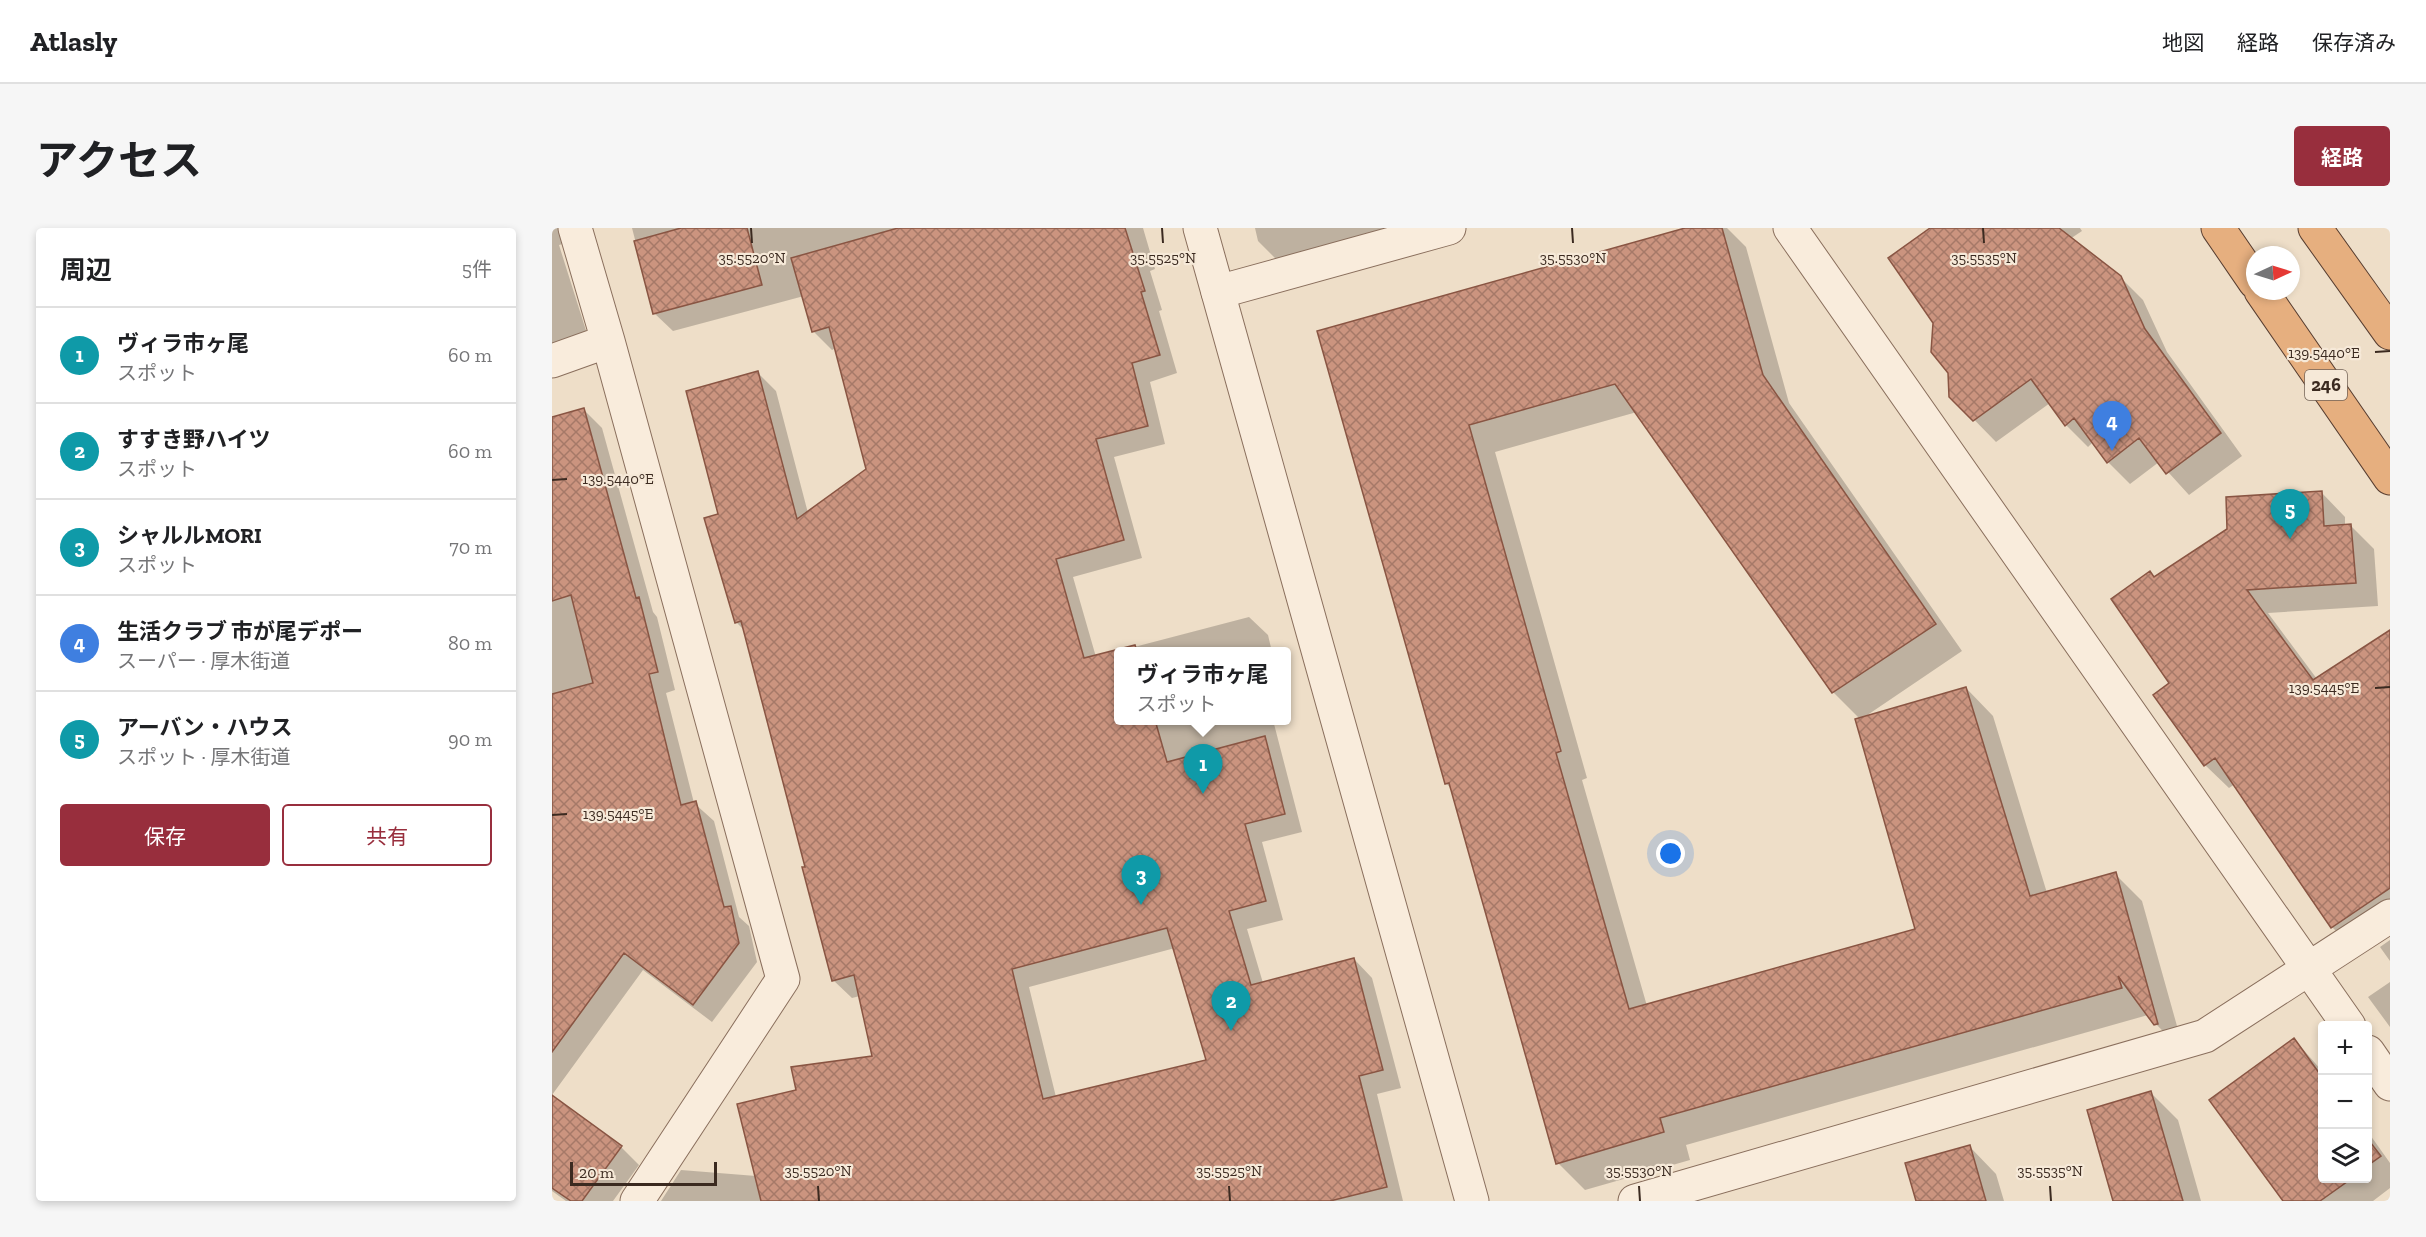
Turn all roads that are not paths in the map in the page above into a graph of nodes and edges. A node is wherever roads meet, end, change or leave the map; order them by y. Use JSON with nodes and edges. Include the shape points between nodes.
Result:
{"nodes":[{"id":1,"x":575,"y":228,"type":"edge"},
{"id":2,"x":1200,"y":228,"type":"edge"},
{"id":3,"x":1449,"y":228,"type":"edge"},
{"id":4,"x":1790,"y":228,"type":"edge"},
{"id":5,"x":2218,"y":228,"type":"edge"},
{"id":6,"x":2315,"y":228,"type":"edge"},
{"id":7,"x":2246,"y":269,"type":"edge"},
{"id":8,"x":1218,"y":292,"type":"junction"},
{"id":9,"x":2267,"y":300,"type":"edge"},
{"id":10,"x":2390,"y":333,"type":"edge"},
{"id":11,"x":608,"y":341,"type":"junction"},
{"id":12,"x":552,"y":361,"type":"edge"},
{"id":13,"x":2390,"y":478,"type":"edge"},
{"id":14,"x":2390,"y":916,"type":"edge"},
{"id":15,"x":2310,"y":970,"type":"junction"},
{"id":16,"x":2346,"y":1021,"type":"edge"},
{"id":17,"x":2372,"y":1059,"type":"edge"},
{"id":18,"x":2390,"y":1084,"type":"edge"},
{"id":19,"x":637,"y":1201,"type":"edge"},
{"id":20,"x":1472,"y":1201,"type":"edge"},
{"id":21,"x":1635,"y":1201,"type":"edge"}],
"edges":[{"from":1,"to":11,"type":"street"},
{"from":2,"to":8,"type":"street"},
{"from":3,"to":8,"type":"street"},
{"from":4,"to":15,"type":"street"},
{"from":5,"to":7,"type":"highway"},
{"from":6,"to":10,"type":"highway"},
{"from":8,"to":20,"type":"street"},
{"from":9,"to":13,"type":"highway","number":"246"},
{"from":11,"to":12,"type":"street"},
{"from":11,"to":19,"type":"street","via":[[783,979]]},
{"from":14,"to":15,"type":"street"},
{"from":15,"to":16,"type":"street"},
{"from":15,"to":21,"type":"street","via":[[2205,1036]]},
{"from":17,"to":18,"type":"street"}]}
